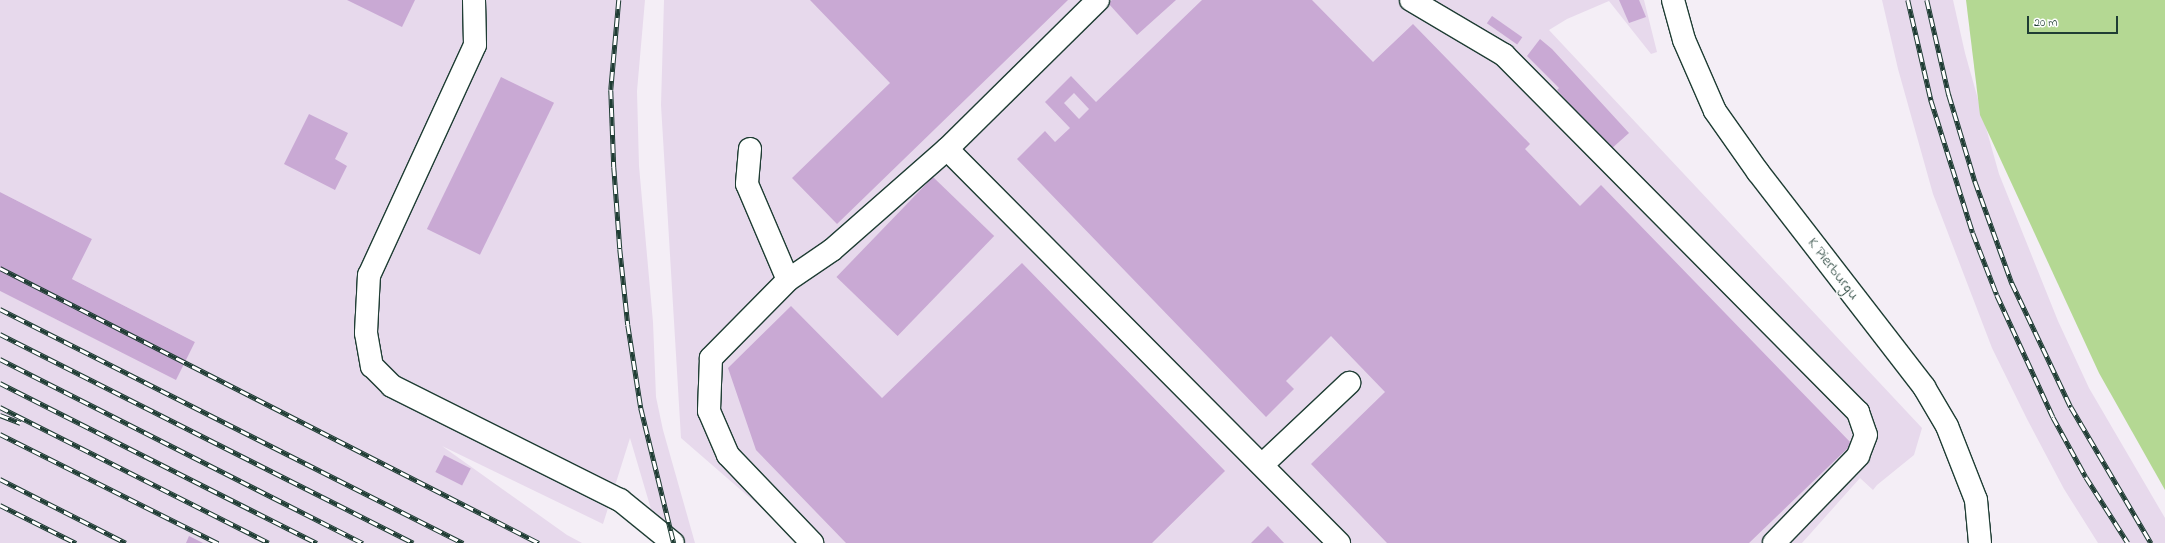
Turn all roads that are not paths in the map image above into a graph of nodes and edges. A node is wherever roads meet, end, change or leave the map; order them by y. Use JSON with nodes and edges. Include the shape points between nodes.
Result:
{"nodes":[{"id":1,"x":474,"y":0,"type":"edge"},
{"id":2,"x":1098,"y":0,"type":"edge"},
{"id":3,"x":1411,"y":0,"type":"edge"},
{"id":4,"x":1673,"y":0,"type":"edge"},
{"id":5,"x":750,"y":149,"type":"dead end"},
{"id":6,"x":947,"y":149,"type":"junction"},
{"id":7,"x":788,"y":280,"type":"junction"},
{"id":8,"x":1349,"y":383,"type":"dead end"},
{"id":9,"x":1262,"y":466,"type":"junction"},
{"id":10,"x":673,"y":543,"type":"edge"},
{"id":11,"x":812,"y":543,"type":"edge"},
{"id":12,"x":1339,"y":543,"type":"edge"},
{"id":13,"x":1774,"y":543,"type":"edge"},
{"id":14,"x":1980,"y":543,"type":"edge"}],
"edges":[{"from":1,"to":10,"type":"lane","via":[[475,45],[369,275],[366,333],[372,366],[392,386],[620,500]]},
{"from":2,"to":6,"type":"lane"},
{"from":3,"to":13,"type":"lane","via":[[1504,54],[1858,412],[1866,435],[1858,456]]},
{"from":4,"to":14,"type":"lane","name":"K Pierburgu","via":[[1684,40],[1715,111],[1758,172],[1924,387],[1946,426],[1976,500]]},
{"from":5,"to":7,"type":"lane","via":[[747,184]]},
{"from":6,"to":7,"type":"lane","via":[[832,250]]},
{"from":6,"to":9,"type":"lane"},
{"from":7,"to":11,"type":"lane","via":[[711,358],[709,411],[728,455]]},
{"from":8,"to":9,"type":"lane"},
{"from":9,"to":12,"type":"lane"}]}
